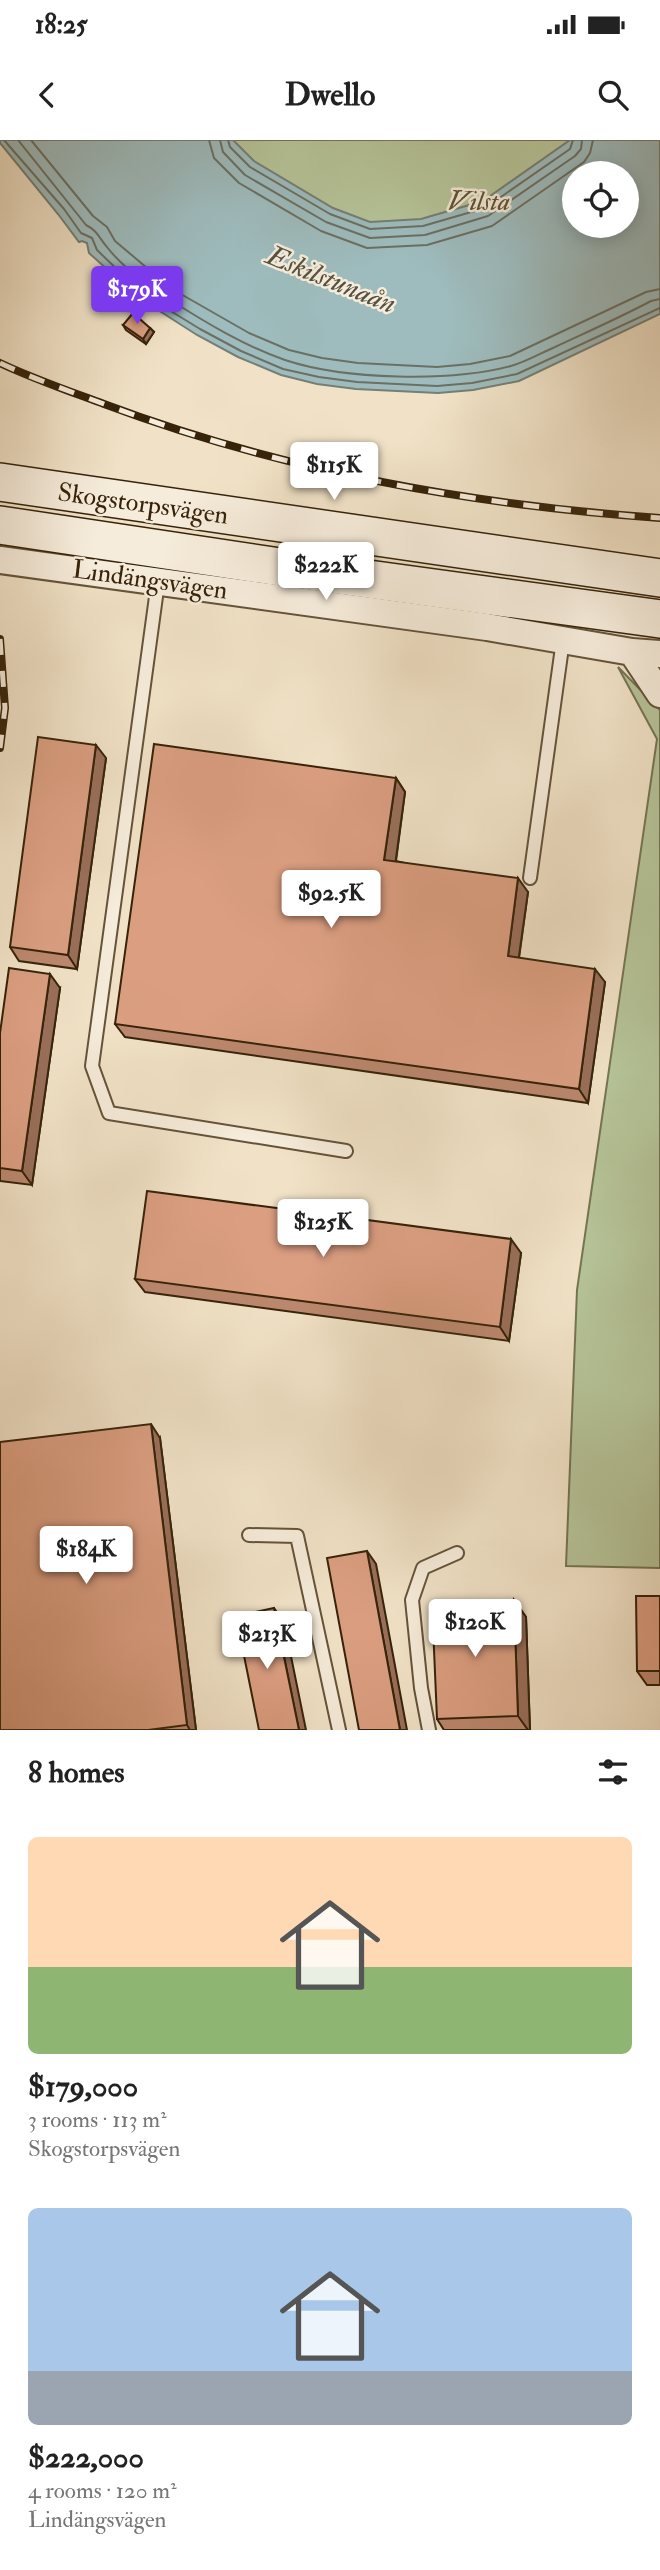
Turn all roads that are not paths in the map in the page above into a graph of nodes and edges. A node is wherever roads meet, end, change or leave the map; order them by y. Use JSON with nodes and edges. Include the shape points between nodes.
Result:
{"nodes":[{"id":1,"x":0,"y":482,"type":"edge"},
{"id":2,"x":0,"y":525,"type":"edge"},
{"id":3,"x":0,"y":560,"type":"edge"},
{"id":4,"x":660,"y":578,"type":"edge"},
{"id":5,"x":158,"y":582,"type":"junction"},
{"id":6,"x":660,"y":619,"type":"edge"},
{"id":7,"x":563,"y":640,"type":"junction"},
{"id":8,"x":632,"y":652,"type":"junction"},
{"id":9,"x":660,"y":654,"type":"edge"},
{"id":10,"x":660,"y":694,"type":"edge"},
{"id":11,"x":530,"y":878,"type":"dead end"},
{"id":12,"x":346,"y":1151,"type":"dead end"},
{"id":13,"x":249,"y":1535,"type":"dead end"},
{"id":14,"x":457,"y":1553,"type":"dead end"},
{"id":15,"x":339,"y":1730,"type":"edge"},
{"id":16,"x":429,"y":1730,"type":"edge"}],
"edges":[{"from":1,"to":4,"type":"main road","name":"Skogstorpsvägen"},
{"from":2,"to":6,"type":"main road","name":"Skogstorpsvägen"},
{"from":3,"to":5,"type":"street","name":"Lindängsvägen"},
{"from":5,"to":7,"type":"street","name":"Lindängsvägen"},
{"from":5,"to":12,"type":"lane","via":[[92,1066],[109,1113]]},
{"from":7,"to":8,"type":"street","name":"Lindängsvägen"},
{"from":7,"to":11,"type":"lane"},
{"from":8,"to":9,"type":"street","name":"Lindängsvägen"},
{"from":8,"to":10,"type":"street"},
{"from":13,"to":15,"type":"lane","via":[[297,1536]]},
{"from":14,"to":16,"type":"lane","via":[[423,1568],[412,1600]]}]}
